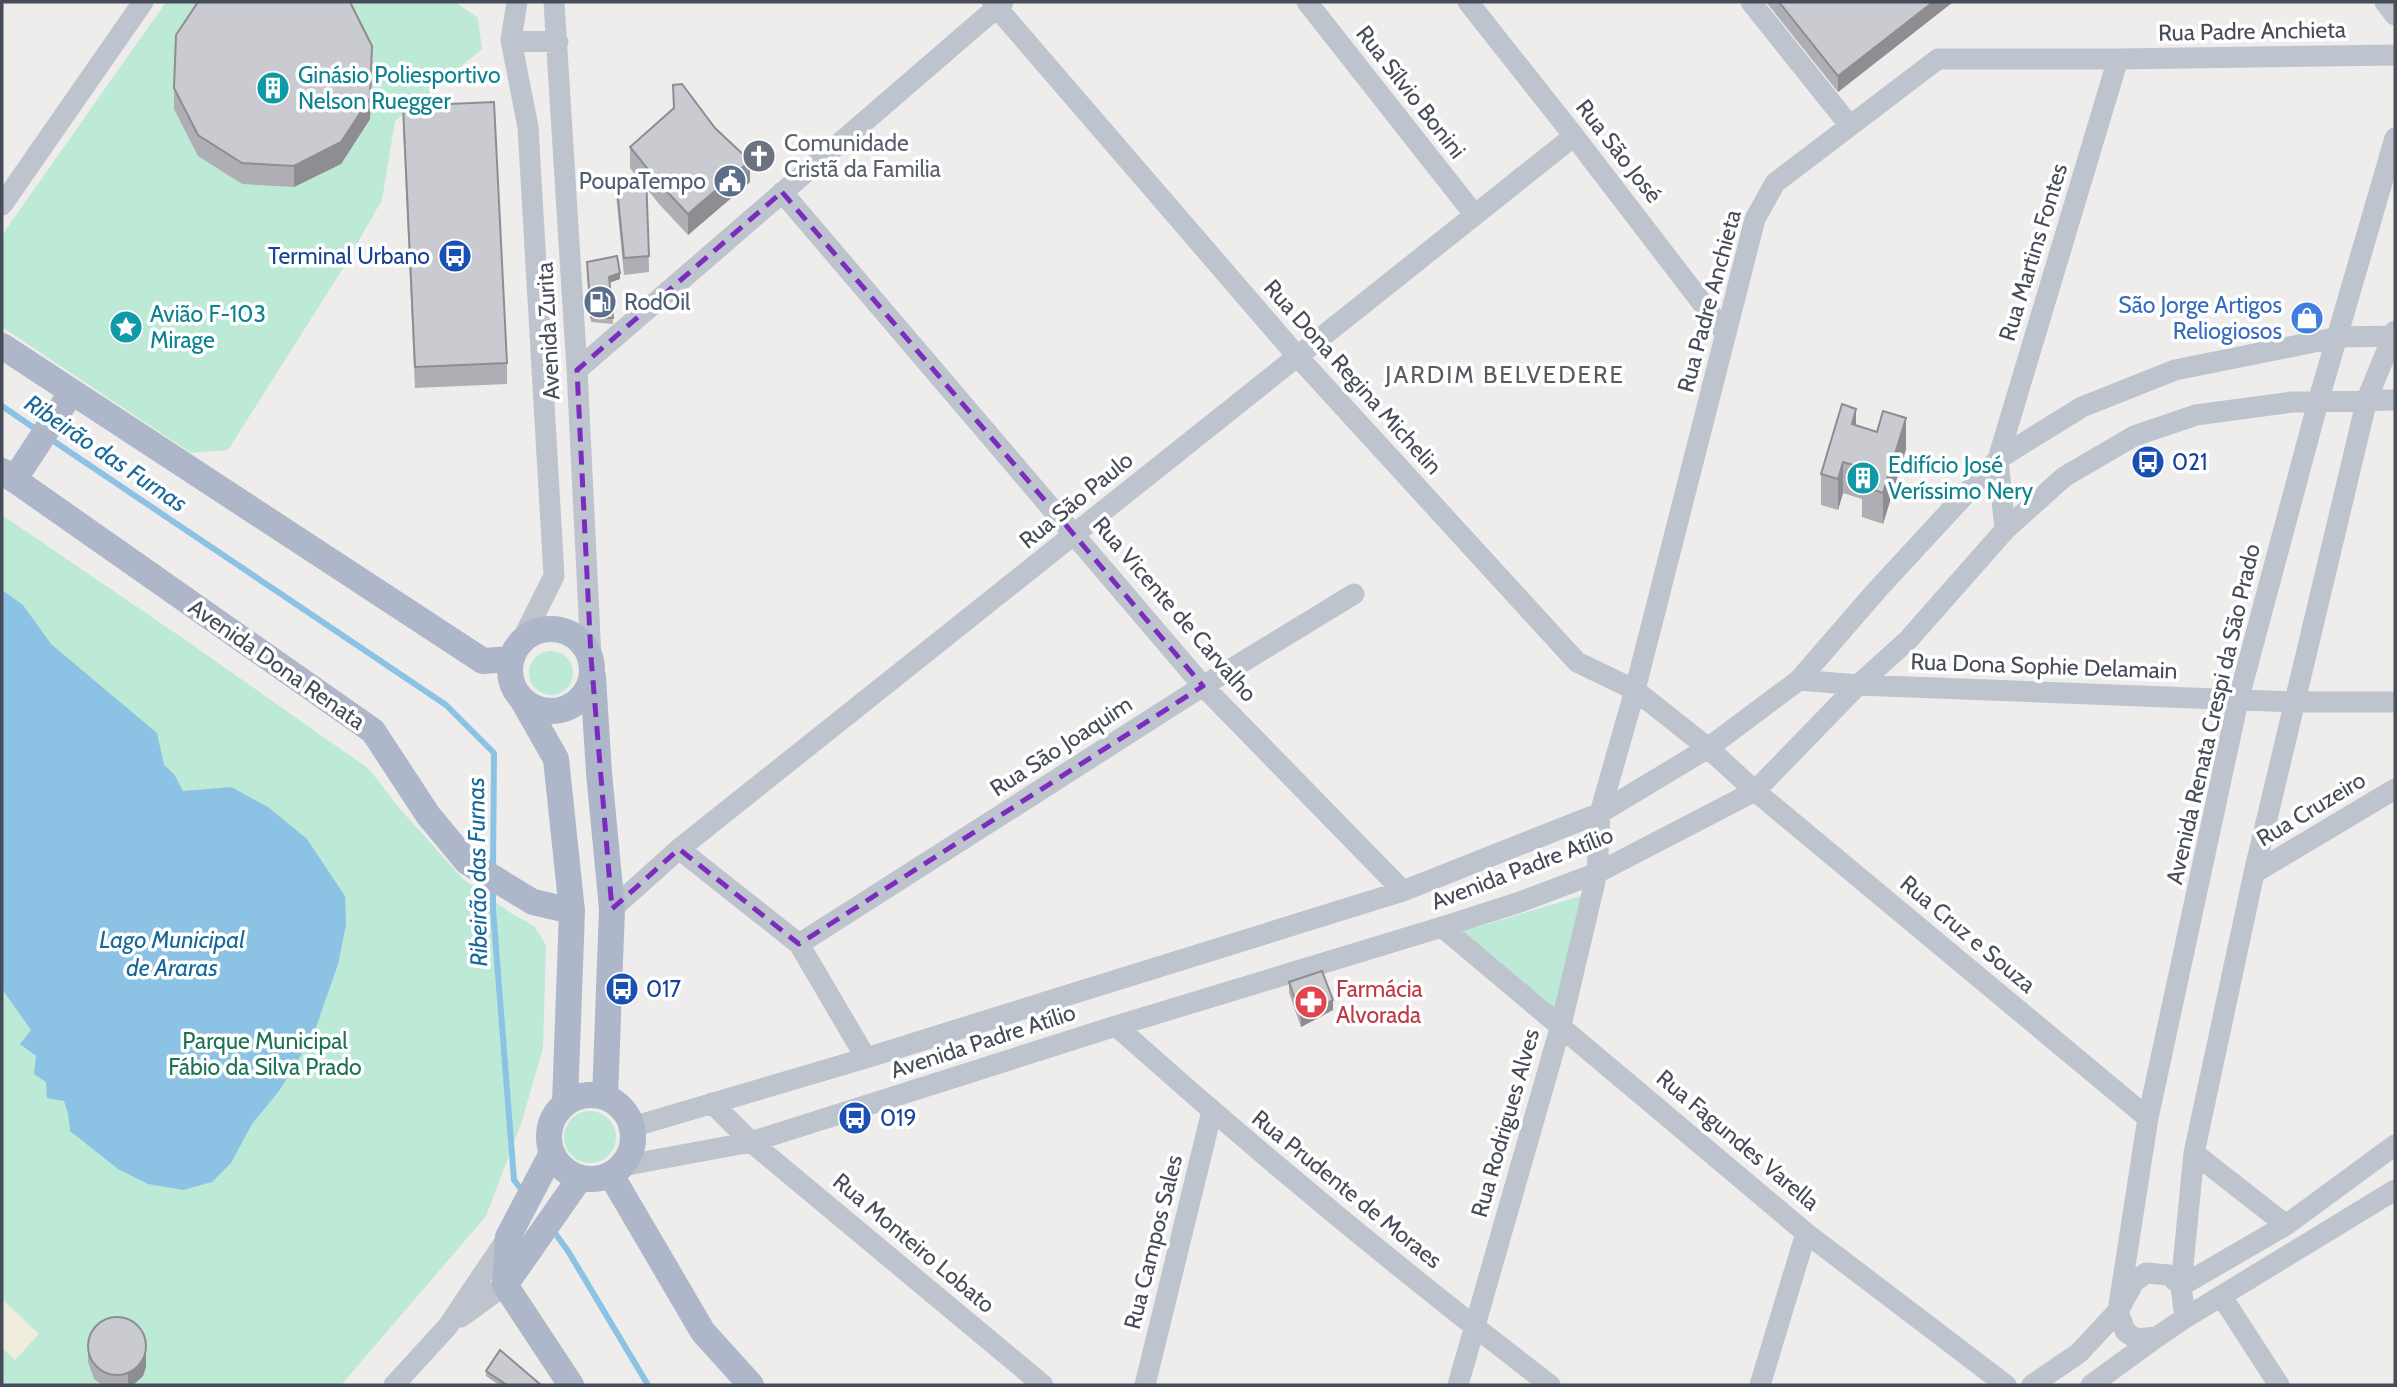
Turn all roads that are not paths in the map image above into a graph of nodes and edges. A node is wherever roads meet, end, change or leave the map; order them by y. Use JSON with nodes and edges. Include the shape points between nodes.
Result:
{"nodes":[{"id":1,"x":143,"y":2,"type":"edge"},
{"id":2,"x":517,"y":2,"type":"edge"},
{"id":3,"x":555,"y":2,"type":"edge"},
{"id":4,"x":1307,"y":2,"type":"edge"},
{"id":5,"x":1468,"y":2,"type":"edge"},
{"id":6,"x":1751,"y":2,"type":"edge"},
{"id":7,"x":2385,"y":2,"type":"edge"},
{"id":8,"x":997,"y":4,"type":"edge"},
{"id":9,"x":2395,"y":15,"type":"edge"},
{"id":10,"x":511,"y":40,"type":"junction"},
{"id":11,"x":558,"y":42,"type":"junction"},
{"id":12,"x":2395,"y":55,"type":"edge"},
{"id":13,"x":2119,"y":59,"type":"junction"},
{"id":14,"x":1850,"y":126,"type":"junction"},
{"id":15,"x":1574,"y":136,"type":"junction"},
{"id":16,"x":2395,"y":138,"type":"edge"},
{"id":17,"x":782,"y":192,"type":"junction"},
{"id":18,"x":2,"y":205,"type":"edge"},
{"id":19,"x":1474,"y":214,"type":"junction"},
{"id":20,"x":1726,"y":334,"type":"junction"},
{"id":21,"x":2395,"y":334,"type":"edge"},
{"id":22,"x":2339,"y":337,"type":"junction"},
{"id":23,"x":2,"y":346,"type":"edge"},
{"id":24,"x":1298,"y":357,"type":"junction"},
{"id":25,"x":577,"y":370,"type":"junction"},
{"id":26,"x":2367,"y":399,"type":"junction"},
{"id":27,"x":2395,"y":400,"type":"edge"},
{"id":28,"x":64,"y":402,"type":"junction"},
{"id":29,"x":2318,"y":402,"type":"junction"},
{"id":30,"x":1998,"y":459,"type":"junction"},
{"id":31,"x":8,"y":476,"type":"edge"},
{"id":32,"x":2005,"y":530,"type":"junction"},
{"id":33,"x":1075,"y":534,"type":"junction"},
{"id":34,"x":1354,"y":594,"type":"dead end"},
{"id":35,"x":516,"y":650,"type":"junction"},
{"id":36,"x":592,"y":667,"type":"junction"},
{"id":37,"x":1799,"y":680,"type":"junction"},
{"id":38,"x":1858,"y":685,"type":"junction"},
{"id":39,"x":1203,"y":686,"type":"junction"},
{"id":40,"x":1635,"y":691,"type":"junction"},
{"id":41,"x":522,"y":699,"type":"junction"},
{"id":42,"x":2238,"y":701,"type":"junction"},
{"id":43,"x":2295,"y":702,"type":"junction"},
{"id":44,"x":2395,"y":702,"type":"edge"},
{"id":45,"x":1708,"y":748,"type":"junction"},
{"id":46,"x":2395,"y":789,"type":"edge"},
{"id":47,"x":1755,"y":791,"type":"junction"},
{"id":48,"x":1600,"y":813,"type":"junction"},
{"id":49,"x":678,"y":849,"type":"junction"},
{"id":50,"x":1597,"y":873,"type":"junction"},
{"id":51,"x":2254,"y":873,"type":"junction"},
{"id":52,"x":1402,"y":891,"type":"junction"},
{"id":53,"x":612,"y":909,"type":"junction"},
{"id":54,"x":572,"y":911,"type":"junction"},
{"id":55,"x":1442,"y":927,"type":"junction"},
{"id":56,"x":799,"y":944,"type":"junction"},
{"id":57,"x":1116,"y":1026,"type":"junction"},
{"id":58,"x":1561,"y":1026,"type":"junction"},
{"id":59,"x":866,"y":1058,"type":"junction"},
{"id":60,"x":605,"y":1097,"type":"junction"},
{"id":61,"x":565,"y":1103,"type":"junction"},
{"id":62,"x":712,"y":1103,"type":"junction"},
{"id":63,"x":1212,"y":1111,"type":"junction"},
{"id":64,"x":2148,"y":1118,"type":"junction"},
{"id":65,"x":632,"y":1127,"type":"junction"},
{"id":66,"x":751,"y":1142,"type":"junction"},
{"id":67,"x":2395,"y":1145,"type":"edge"},
{"id":68,"x":552,"y":1153,"type":"junction"},
{"id":69,"x":2194,"y":1153,"type":"junction"},
{"id":70,"x":617,"y":1170,"type":"junction"},
{"id":71,"x":580,"y":1178,"type":"junction"},
{"id":72,"x":2395,"y":1190,"type":"edge"},
{"id":73,"x":2286,"y":1225,"type":"junction"},
{"id":74,"x":1806,"y":1233,"type":"junction"},
{"id":75,"x":508,"y":1237,"type":"junction"},
{"id":76,"x":506,"y":1285,"type":"junction"},
{"id":77,"x":2181,"y":1286,"type":"junction"},
{"id":78,"x":2222,"y":1297,"type":"junction"},
{"id":79,"x":2118,"y":1311,"type":"junction"},
{"id":80,"x":2185,"y":1318,"type":"junction"},
{"id":81,"x":448,"y":1326,"type":"junction"},
{"id":82,"x":1473,"y":1326,"type":"junction"},
{"id":83,"x":2157,"y":1337,"type":"junction"},
{"id":84,"x":394,"y":1385,"type":"edge"},
{"id":85,"x":571,"y":1385,"type":"edge"},
{"id":86,"x":751,"y":1385,"type":"edge"},
{"id":87,"x":1043,"y":1385,"type":"edge"},
{"id":88,"x":1145,"y":1385,"type":"edge"},
{"id":89,"x":1458,"y":1385,"type":"edge"},
{"id":90,"x":1550,"y":1385,"type":"edge"},
{"id":91,"x":1760,"y":1385,"type":"edge"},
{"id":92,"x":2006,"y":1385,"type":"edge"},
{"id":93,"x":2032,"y":1385,"type":"edge"},
{"id":94,"x":2091,"y":1385,"type":"edge"},
{"id":95,"x":2280,"y":1385,"type":"edge"}],
"edges":[{"from":1,"to":18,"type":"street"},
{"from":2,"to":10,"type":"street","name":"Avenida Zurita"},
{"from":3,"to":11,"type":"street","name":"Avenida Zurita"},
{"from":4,"to":19,"type":"street","name":"Rua Sílvio Bonini"},
{"from":5,"to":15,"type":"street","name":"Rua São José"},
{"from":6,"to":14,"type":"street"},
{"from":7,"to":9,"type":"street"},
{"from":8,"to":17,"type":"street"},
{"from":8,"to":24,"type":"street","name":"Rua Dona Regina Michelin"},
{"from":10,"to":11,"type":"street"},
{"from":10,"to":35,"type":"street","name":"Avenida Zurita","via":[[528,127],[554,576]]},
{"from":11,"to":25,"type":"street","name":"Avenida Zurita"},
{"from":12,"to":13,"type":"street","name":"Rua Padre Anchieta"},
{"from":13,"to":14,"type":"street","name":"Rua Padre Anchieta","via":[[1938,59]]},
{"from":13,"to":30,"type":"street","name":"Rua Martins Fontes"},
{"from":14,"to":20,"type":"street","name":"Rua Padre Anchieta","via":[[1775,183],[1755,219]]},
{"from":15,"to":19,"type":"street","name":"Rua São Paulo"},
{"from":15,"to":20,"type":"street","name":"Rua São José"},
{"from":16,"to":22,"type":"street","name":"Avenida Renata Crespi da São Prado"},
{"from":17,"to":25,"type":"street"},
{"from":17,"to":33,"type":"street","name":"Rua Vicente de Carvalho"},
{"from":19,"to":24,"type":"street","name":"Rua São Paulo"},
{"from":20,"to":40,"type":"street","name":"Rua Padre Anchieta"},
{"from":21,"to":22,"type":"street","name":"Avenida Padre Atílio"},
{"from":21,"to":26,"type":"street"},
{"from":22,"to":29,"type":"street","name":"Avenida Renata Crespi da São Prado"},
{"from":22,"to":30,"type":"street","name":"Avenida Padre Atílio","via":[[2175,370],[2082,407]]},
{"from":23,"to":28,"type":"main road"},
{"from":24,"to":33,"type":"street","name":"Rua São Paulo"},
{"from":24,"to":40,"type":"street","name":"Rua Dona Regina Michelin","via":[[1560,646],[1591,671]]},
{"from":25,"to":36,"type":"street","name":"Avenida Zurita"},
{"from":26,"to":27,"type":"street","name":"Avenida Padre Atílio"},
{"from":26,"to":29,"type":"street","name":"Avenida Padre Atílio"},
{"from":26,"to":43,"type":"street"},
{"from":28,"to":31,"type":"main road","via":[[32,453]]},
{"from":28,"to":35,"type":"main road","via":[[483,661]]},
{"from":29,"to":32,"type":"street","name":"Avenida Padre Atílio","via":[[2196,415],[2134,436],[2064,477]]},
{"from":29,"to":42,"type":"street","name":"Avenida Renata Crespi da São Prado"},
{"from":30,"to":32,"type":"street"},
{"from":30,"to":37,"type":"street","name":"Avenida Padre Atílio"},
{"from":31,"to":54,"type":"main road","name":"Avenida Dona Renata","via":[[373,731],[428,816],[467,862],[533,902]]},
{"from":32,"to":38,"type":"street","name":"Avenida Padre Atílio","via":[[1908,640]]},
{"from":33,"to":39,"type":"street","name":"Rua Vicente de Carvalho"},
{"from":33,"to":49,"type":"street","name":"Rua São Paulo"},
{"from":34,"to":39,"type":"street","name":"Rua São Joaquim"},
{"from":35,"to":36,"type":"main road","via":[[532,633],[560,629],[584,644]]},
{"from":35,"to":41,"type":"main road","via":[[511,680]]},
{"from":36,"to":41,"type":"main road","via":[[588,690],[570,708],[544,711]]},
{"from":36,"to":53,"type":"main road"},
{"from":37,"to":38,"type":"street","name":"Rua Dona Sophie Delamain"},
{"from":37,"to":45,"type":"street","name":"Avenida Padre Atílio"},
{"from":38,"to":42,"type":"street","name":"Rua Dona Sophie Delamain"},
{"from":38,"to":47,"type":"street","name":"Avenida Padre Atílio"},
{"from":39,"to":52,"type":"street","name":"Rua Vicente de Carvalho"},
{"from":39,"to":56,"type":"street","name":"Rua São Joaquim"},
{"from":40,"to":45,"type":"street","name":"Rua Dona Regina Michelin"},
{"from":40,"to":48,"type":"street","name":"Rua Padre Anchieta"},
{"from":41,"to":54,"type":"main road","via":[[556,759]]},
{"from":42,"to":43,"type":"street","name":"Rua Dona Sophie Delamain"},
{"from":42,"to":64,"type":"street","name":"Avenida Renata Crespi da São Prado"},
{"from":43,"to":44,"type":"street","name":"Rua Dona Sophie Delamain"},
{"from":43,"to":51,"type":"street"},
{"from":45,"to":47,"type":"street","name":"Rua Cruz e Souza"},
{"from":45,"to":48,"type":"street","name":"Avenida Padre Atílio"},
{"from":46,"to":51,"type":"street","name":"Rua Cruzeiro"},
{"from":47,"to":50,"type":"street","name":"Avenida Padre Atílio"},
{"from":47,"to":64,"type":"street","name":"Rua Cruz e Souza"},
{"from":48,"to":50,"type":"street","name":"Rua Padre Anchieta"},
{"from":48,"to":52,"type":"street","name":"Avenida Padre Atílio"},
{"from":49,"to":53,"type":"street","name":"Rua São Paulo"},
{"from":49,"to":56,"type":"street"},
{"from":50,"to":55,"type":"street","name":"Avenida Padre Atílio"},
{"from":50,"to":58,"type":"street","name":"Rua Rodrigues Alves"},
{"from":51,"to":69,"type":"street"},
{"from":52,"to":59,"type":"street","name":"Avenida Padre Atílio"},
{"from":53,"to":60,"type":"main road"},
{"from":54,"to":61,"type":"main road"},
{"from":55,"to":57,"type":"street","name":"Avenida Padre Atílio"},
{"from":55,"to":58,"type":"street","name":"Rua Fagundes Varella"},
{"from":56,"to":59,"type":"street"},
{"from":57,"to":63,"type":"street","name":"Rua Prudente de Moraes"},
{"from":57,"to":66,"type":"street","name":"Avenida Padre Atílio"},
{"from":58,"to":74,"type":"street","name":"Rua Fagundes Varella"},
{"from":58,"to":82,"type":"street","name":"Rua Rodrigues Alves"},
{"from":59,"to":62,"type":"street","name":"Avenida Padre Atílio"},
{"from":60,"to":61,"type":"main road","via":[[578,1097]]},
{"from":60,"to":65,"type":"main road","via":[[627,1114]]},
{"from":61,"to":68,"type":"main road","via":[[550,1126]]},
{"from":62,"to":65,"type":"street","name":"Avenida Padre Atílio"},
{"from":62,"to":66,"type":"street","name":"Rua Monteiro Lobato"},
{"from":63,"to":82,"type":"street","name":"Rua Prudente de Moraes"},
{"from":63,"to":88,"type":"street","name":"Rua Campos Sales"},
{"from":64,"to":79,"type":"street","name":"Avenida Renata Crespi da São Prado"},
{"from":65,"to":70,"type":"main road","via":[[630,1155]]},
{"from":66,"to":70,"type":"street","name":"Avenida Padre Atílio"},
{"from":66,"to":87,"type":"street","name":"Rua Monteiro Lobato"},
{"from":67,"to":73,"type":"street"},
{"from":68,"to":71,"type":"main road","via":[[568,1173]]},
{"from":68,"to":75,"type":"main road"},
{"from":69,"to":73,"type":"street"},
{"from":69,"to":77,"type":"street"},
{"from":70,"to":71,"type":"main road","via":[[601,1179]]},
{"from":70,"to":86,"type":"main road","via":[[703,1332]]},
{"from":71,"to":76,"type":"main road"},
{"from":72,"to":78,"type":"street"},
{"from":73,"to":77,"type":"street"},
{"from":74,"to":91,"type":"street"},
{"from":74,"to":92,"type":"street","name":"Rua Fagundes Varella"},
{"from":75,"to":76,"type":"main road"},
{"from":75,"to":81,"type":"street"},
{"from":76,"to":81,"type":"street"},
{"from":76,"to":85,"type":"main road"},
{"from":77,"to":79,"type":"street","via":[[2169,1275],[2146,1273],[2134,1282]]},
{"from":77,"to":80,"type":"street"},
{"from":78,"to":80,"type":"street"},
{"from":78,"to":95,"type":"street"},
{"from":79,"to":83,"type":"street","via":[[2125,1331],[2136,1339]]},
{"from":79,"to":93,"type":"street","via":[[2079,1353]]},
{"from":80,"to":83,"type":"street"},
{"from":81,"to":84,"type":"street"},
{"from":82,"to":89,"type":"street","name":"Rua Rodrigues Alves"},
{"from":82,"to":90,"type":"street","name":"Rua Prudente de Moraes"},
{"from":83,"to":94,"type":"street"}]}
